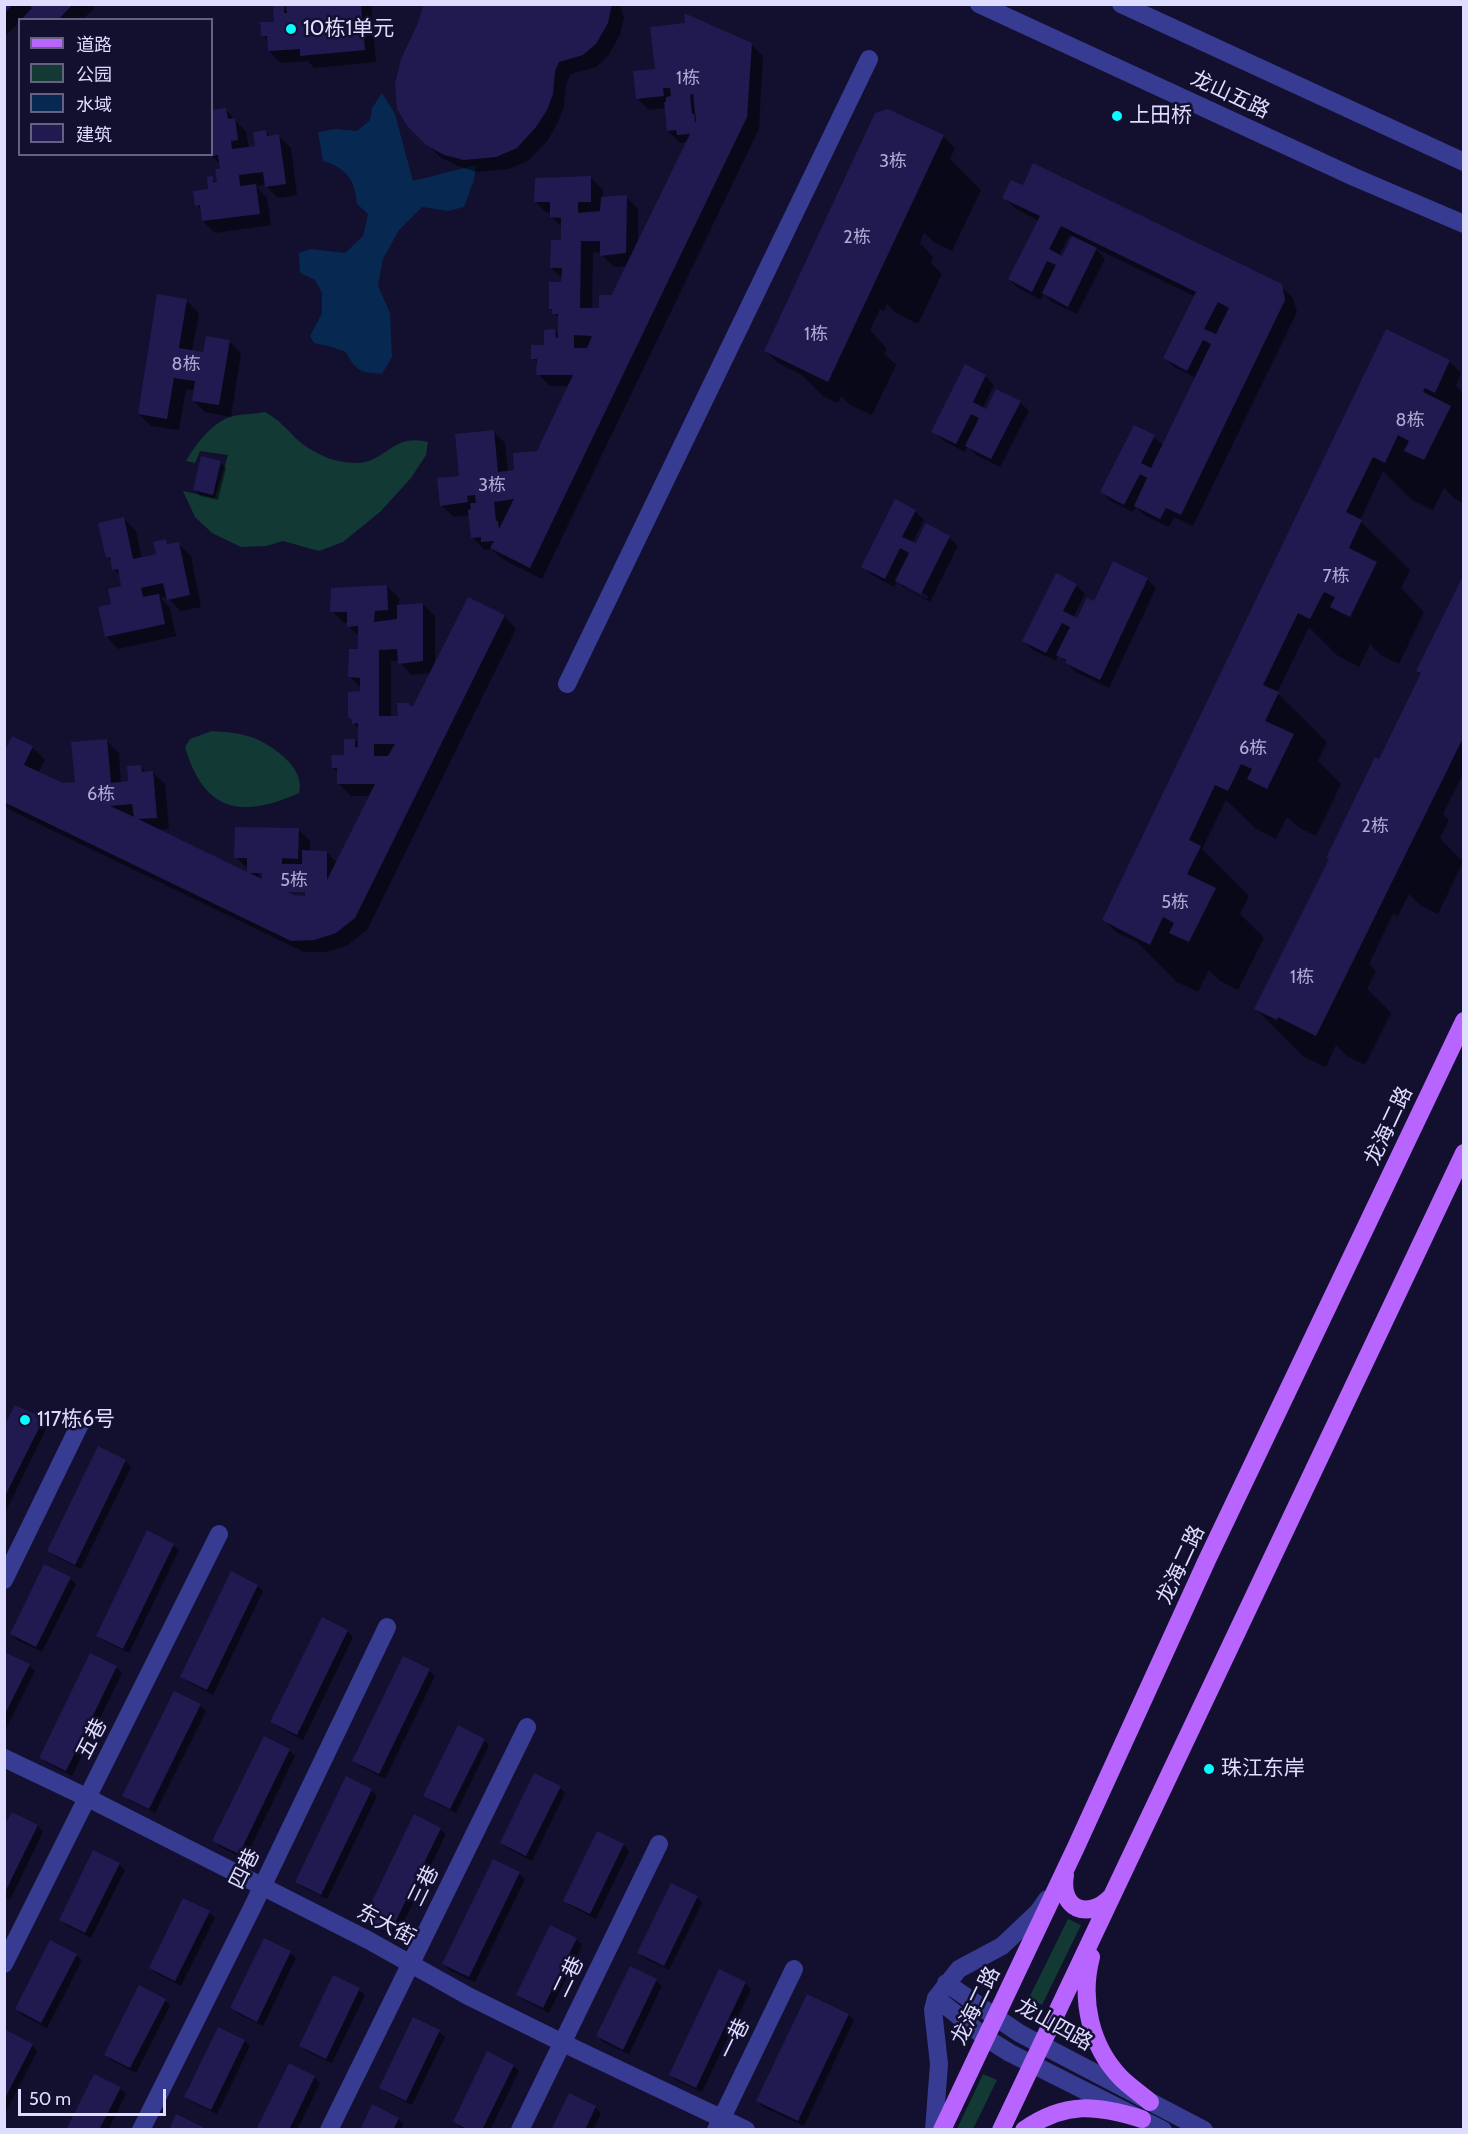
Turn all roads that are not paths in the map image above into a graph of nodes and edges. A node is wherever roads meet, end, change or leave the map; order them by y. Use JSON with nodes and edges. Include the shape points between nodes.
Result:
{"nodes":[{"id":1,"x":979,"y":4,"type":"edge"},
{"id":2,"x":1121,"y":4,"type":"edge"},
{"id":3,"x":868,"y":60,"type":"dead end"},
{"id":4,"x":1464,"y":162,"type":"edge"},
{"id":5,"x":1464,"y":224,"type":"edge"},
{"id":6,"x":567,"y":684,"type":"dead end"},
{"id":7,"x":1464,"y":1021,"type":"edge"},
{"id":8,"x":1464,"y":1153,"type":"edge"},
{"id":9,"x":81,"y":1422,"type":"dead end"},
{"id":10,"x":219,"y":1534,"type":"dead end"},
{"id":11,"x":4,"y":1580,"type":"edge"},
{"id":12,"x":387,"y":1627,"type":"dead end"},
{"id":13,"x":527,"y":1727,"type":"dead end"},
{"id":14,"x":4,"y":1758,"type":"edge"},
{"id":15,"x":87,"y":1798,"type":"junction"},
{"id":16,"x":659,"y":1844,"type":"dead end"},
{"id":17,"x":1067,"y":1866,"type":"junction"},
{"id":18,"x":262,"y":1886,"type":"junction"},
{"id":19,"x":1113,"y":1896,"type":"junction"},
{"id":20,"x":4,"y":1964,"type":"edge"},
{"id":21,"x":411,"y":1964,"type":"junction"},
{"id":22,"x":794,"y":1969,"type":"dead end"},
{"id":23,"x":946,"y":1983,"type":"junction"},
{"id":24,"x":936,"y":1998,"type":"junction"},
{"id":25,"x":996,"y":2019,"type":"junction"},
{"id":26,"x":986,"y":2038,"type":"junction"},
{"id":27,"x":562,"y":2043,"type":"junction"},
{"id":28,"x":1042,"y":2045,"type":"junction"},
{"id":29,"x":1033,"y":2064,"type":"junction"},
{"id":30,"x":1150,"y":2102,"type":"junction"},
{"id":31,"x":1142,"y":2119,"type":"junction"},
{"id":32,"x":719,"y":2124,"type":"edge"},
{"id":33,"x":141,"y":2130,"type":"edge"},
{"id":34,"x":329,"y":2130,"type":"edge"},
{"id":35,"x":520,"y":2130,"type":"edge"},
{"id":36,"x":746,"y":2130,"type":"edge"},
{"id":37,"x":934,"y":2130,"type":"edge"},
{"id":38,"x":942,"y":2130,"type":"edge"},
{"id":39,"x":1001,"y":2130,"type":"edge"},
{"id":40,"x":1024,"y":2130,"type":"edge"},
{"id":41,"x":1163,"y":2130,"type":"edge"},
{"id":42,"x":1204,"y":2130,"type":"edge"}],
"edges":[{"from":1,"to":5,"type":"street","name":"龙山五路"},
{"from":2,"to":4,"type":"street","name":"龙山五路"},
{"from":3,"to":6,"type":"street"},
{"from":7,"to":17,"type":"main road","name":"龙海二路","via":[[1207,1560]]},
{"from":8,"to":19,"type":"main road"},
{"from":9,"to":11,"type":"street"},
{"from":10,"to":15,"type":"street","name":"五巷"},
{"from":12,"to":18,"type":"street","name":"四巷"},
{"from":13,"to":21,"type":"street","name":"三巷"},
{"from":14,"to":15,"type":"street","name":"东大街"},
{"from":15,"to":18,"type":"street","name":"东大街"},
{"from":15,"to":20,"type":"street","name":"五巷"},
{"from":16,"to":27,"type":"street","name":"二巷"},
{"from":17,"to":19,"type":"main road","via":[[1065,1896],[1076,1907],[1090,1911]]},
{"from":17,"to":23,"type":"street","via":[[1038,1912],[1002,1946],[959,1969]]},
{"from":17,"to":25,"type":"main road","name":"龙海二路"},
{"from":18,"to":21,"type":"street","name":"东大街"},
{"from":18,"to":33,"type":"street","name":"四巷"},
{"from":19,"to":28,"type":"main road"},
{"from":19,"to":30,"type":"main road","via":[[1087,1972],[1088,2012],[1108,2062]]},
{"from":21,"to":27,"type":"street","name":"东大街"},
{"from":21,"to":34,"type":"street","name":"三巷"},
{"from":22,"to":32,"type":"street","name":"一巷"},
{"from":23,"to":24,"type":"street"},
{"from":23,"to":25,"type":"street","name":"龙山四路"},
{"from":24,"to":26,"type":"street","name":"龙山四路"},
{"from":24,"to":37,"type":"street","via":[[933,2010],[939,2064]]},
{"from":25,"to":26,"type":"main road","name":"龙海二路"},
{"from":25,"to":28,"type":"street","name":"龙山四路"},
{"from":26,"to":29,"type":"street","name":"龙山四路"},
{"from":26,"to":38,"type":"main road","name":"龙海二路"},
{"from":27,"to":32,"type":"street","name":"东大街"},
{"from":27,"to":35,"type":"street","name":"二巷"},
{"from":28,"to":29,"type":"main road"},
{"from":28,"to":30,"type":"street","name":"龙山四路"},
{"from":29,"to":31,"type":"street","name":"龙山四路"},
{"from":29,"to":39,"type":"main road"},
{"from":30,"to":42,"type":"street","name":"龙山四路"},
{"from":31,"to":40,"type":"main road","via":[[1094,2107],[1046,2116]]},
{"from":31,"to":41,"type":"street","name":"龙山四路"},
{"from":32,"to":36,"type":"street","name":"东大街"}]}
